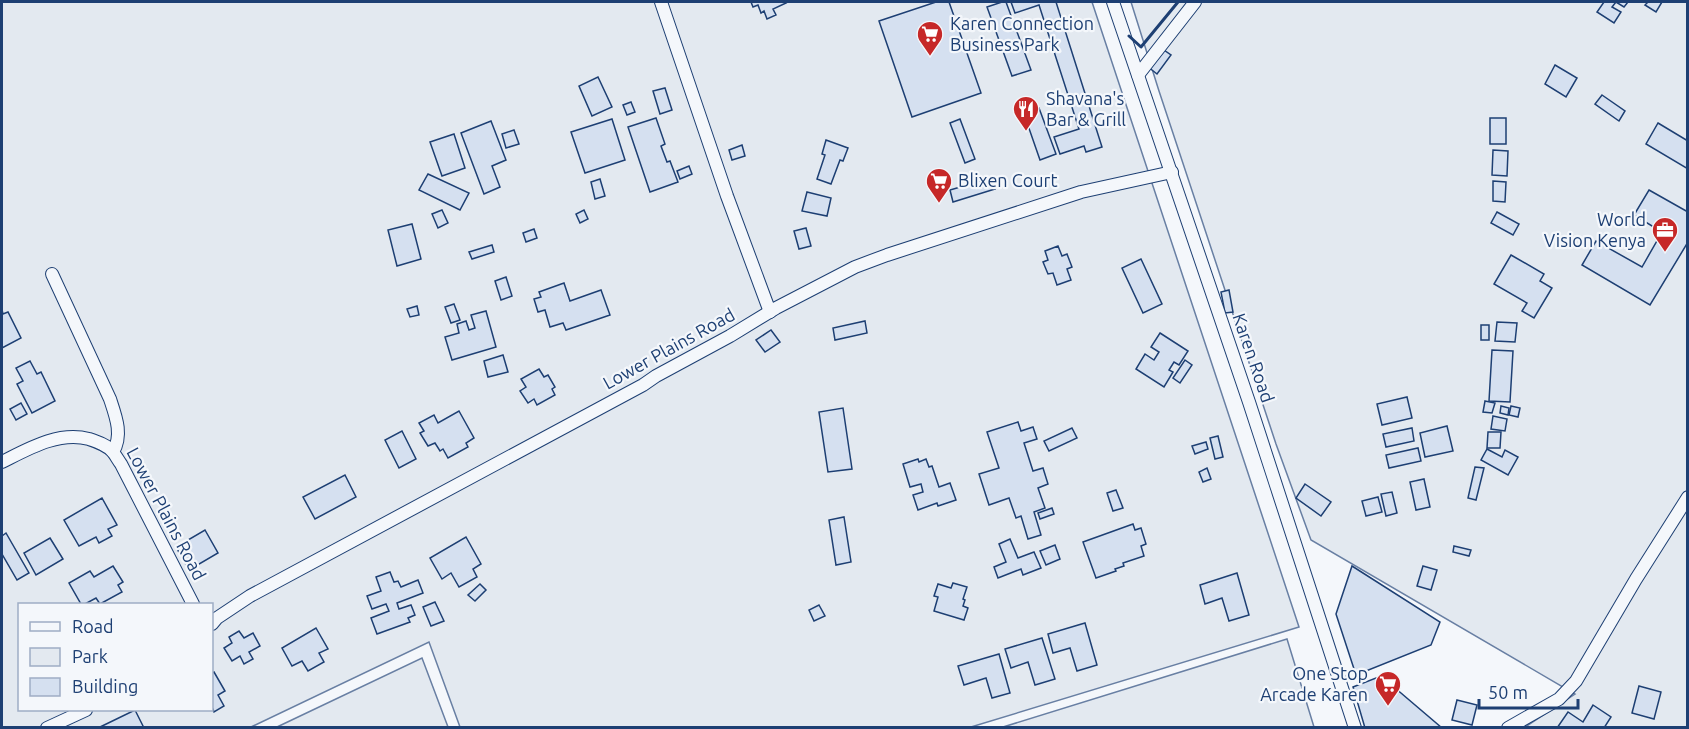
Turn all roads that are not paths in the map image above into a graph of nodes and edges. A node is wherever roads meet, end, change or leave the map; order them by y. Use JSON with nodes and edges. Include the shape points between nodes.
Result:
{"nodes":[{"id":1,"x":661,"y":2,"type":"edge"},
{"id":2,"x":1113,"y":2,"type":"edge"},
{"id":3,"x":1195,"y":2,"type":"edge"},
{"id":4,"x":1138,"y":75,"type":"junction"},
{"id":5,"x":1172,"y":172,"type":"junction"},
{"id":6,"x":52,"y":274,"type":"dead end"},
{"id":7,"x":770,"y":312,"type":"junction"},
{"id":8,"x":113,"y":452,"type":"junction"},
{"id":9,"x":2,"y":462,"type":"edge"},
{"id":10,"x":1688,"y":497,"type":"edge"},
{"id":11,"x":192,"y":603,"type":"edge"},
{"id":12,"x":213,"y":623,"type":"edge"},
{"id":13,"x":84,"y":711,"type":"edge"},
{"id":14,"x":47,"y":728,"type":"edge"},
{"id":15,"x":1355,"y":728,"type":"edge"},
{"id":16,"x":1508,"y":728,"type":"edge"}],
"edges":[{"from":1,"to":7,"type":"street"},
{"from":2,"to":4,"type":"street","name":"Karen Road"},
{"from":3,"to":4,"type":"street"},
{"from":4,"to":5,"type":"street","name":"Karen Road"},
{"from":5,"to":7,"type":"street","name":"Lower Plains Road","via":[[1081,192],[887,255],[833,277]]},
{"from":5,"to":15,"type":"street","name":"Karen Road"},
{"from":6,"to":8,"type":"street","via":[[116,415],[119,434]]},
{"from":7,"to":12,"type":"street","name":"Lower Plains Road","via":[[643,385],[250,596]]},
{"from":8,"to":9,"type":"street","name":"Lower Plains Road","via":[[96,441],[68,437]]},
{"from":8,"to":11,"type":"street","name":"Lower Plains Road"},
{"from":10,"to":16,"type":"street","via":[[1576,681],[1559,699]]},
{"from":13,"to":14,"type":"street"}]}
